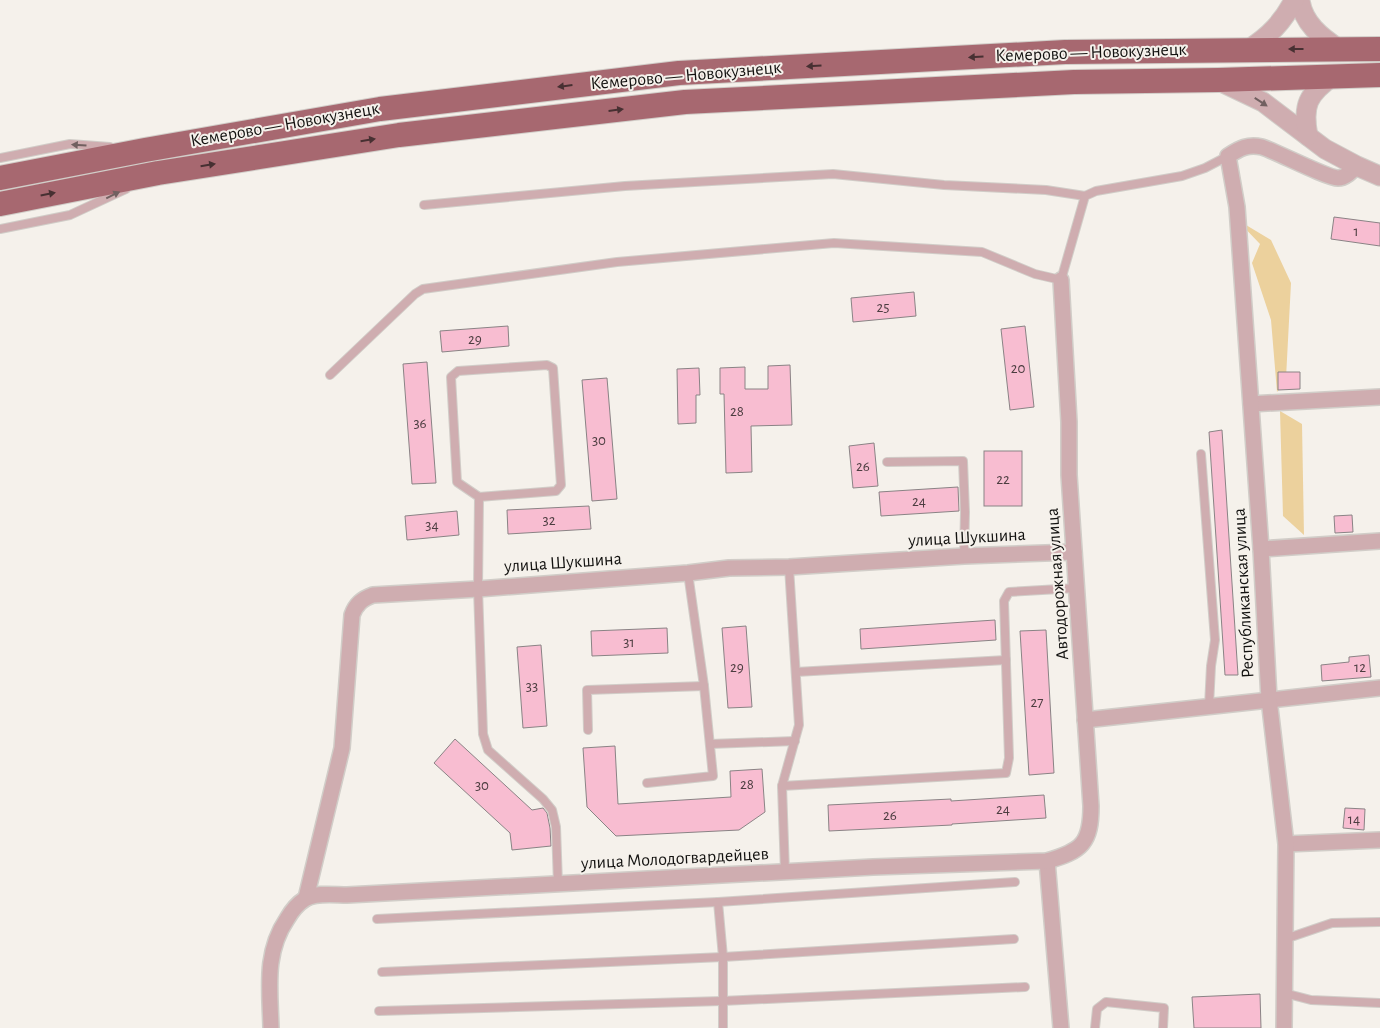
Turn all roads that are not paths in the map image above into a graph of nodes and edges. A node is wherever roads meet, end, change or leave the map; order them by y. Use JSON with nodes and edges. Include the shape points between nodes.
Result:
{"nodes":[{"id":1,"x":1294,"y":0,"type":"edge"},
{"id":2,"x":1300,"y":0,"type":"edge"},
{"id":3,"x":1249,"y":49,"type":"junction"},
{"id":4,"x":1339,"y":49,"type":"junction"},
{"id":5,"x":1380,"y":49,"type":"edge"},
{"id":6,"x":1380,"y":75,"type":"edge"},
{"id":7,"x":1333,"y":76,"type":"junction"},
{"id":8,"x":1218,"y":80,"type":"junction"},
{"id":9,"x":1308,"y":136,"type":"junction"},
{"id":10,"x":145,"y":150,"type":"junction"},
{"id":11,"x":1228,"y":156,"type":"junction"},
{"id":12,"x":0,"y":158,"type":"edge"},
{"id":13,"x":1357,"y":166,"type":"junction"},
{"id":14,"x":158,"y":173,"type":"junction"},
{"id":15,"x":1380,"y":176,"type":"edge"},
{"id":16,"x":0,"y":178,"type":"edge"},
{"id":17,"x":1085,"y":196,"type":"junction"},
{"id":18,"x":0,"y":204,"type":"edge"},
{"id":19,"x":424,"y":205,"type":"dead end"},
{"id":20,"x":0,"y":229,"type":"edge"},
{"id":21,"x":1061,"y":280,"type":"junction"},
{"id":22,"x":330,"y":375,"type":"dead end"},
{"id":23,"x":1380,"y":397,"type":"edge"},
{"id":24,"x":1251,"y":404,"type":"junction"},
{"id":25,"x":1201,"y":454,"type":"dead end"},
{"id":26,"x":887,"y":462,"type":"dead end"},
{"id":27,"x":479,"y":497,"type":"junction"},
{"id":28,"x":1380,"y":542,"type":"edge"},
{"id":29,"x":1261,"y":549,"type":"junction"},
{"id":30,"x":1074,"y":552,"type":"junction"},
{"id":31,"x":964,"y":556,"type":"junction"},
{"id":32,"x":790,"y":567,"type":"junction"},
{"id":33,"x":688,"y":573,"type":"junction"},
{"id":34,"x":478,"y":588,"type":"junction"},
{"id":35,"x":1077,"y":588,"type":"junction"},
{"id":36,"x":1006,"y":660,"type":"junction"},
{"id":37,"x":796,"y":672,"type":"junction"},
{"id":38,"x":704,"y":686,"type":"junction"},
{"id":39,"x":1380,"y":688,"type":"edge"},
{"id":40,"x":1269,"y":699,"type":"junction"},
{"id":41,"x":1209,"y":706,"type":"junction"},
{"id":42,"x":1085,"y":720,"type":"junction"},
{"id":43,"x":588,"y":730,"type":"dead end"},
{"id":44,"x":795,"y":741,"type":"junction"},
{"id":45,"x":710,"y":744,"type":"junction"},
{"id":46,"x":647,"y":783,"type":"dead end"},
{"id":47,"x":782,"y":786,"type":"junction"},
{"id":48,"x":1380,"y":840,"type":"edge"},
{"id":49,"x":1286,"y":844,"type":"junction"},
{"id":50,"x":1047,"y":861,"type":"junction"},
{"id":51,"x":785,"y":872,"type":"junction"},
{"id":52,"x":1015,"y":882,"type":"dead end"},
{"id":53,"x":558,"y":884,"type":"junction"},
{"id":54,"x":306,"y":898,"type":"junction"},
{"id":55,"x":718,"y":902,"type":"junction"},
{"id":56,"x":377,"y":919,"type":"dead end"},
{"id":57,"x":1380,"y":922,"type":"edge"},
{"id":58,"x":1014,"y":939,"type":"dead end"},
{"id":59,"x":1285,"y":939,"type":"junction"},
{"id":60,"x":723,"y":957,"type":"junction"},
{"id":61,"x":382,"y":972,"type":"dead end"},
{"id":62,"x":1025,"y":987,"type":"dead end"},
{"id":63,"x":1284,"y":993,"type":"junction"},
{"id":64,"x":722,"y":1001,"type":"junction"},
{"id":65,"x":1380,"y":1003,"type":"edge"},
{"id":66,"x":379,"y":1012,"type":"dead end"},
{"id":67,"x":271,"y":1028,"type":"edge"},
{"id":68,"x":723,"y":1028,"type":"edge"},
{"id":69,"x":1061,"y":1028,"type":"edge"},
{"id":70,"x":1095,"y":1028,"type":"edge"},
{"id":71,"x":1163,"y":1028,"type":"edge"},
{"id":72,"x":1284,"y":1028,"type":"edge"}],
"edges":[{"from":1,"to":3,"type":"street","via":[[1282,22]]},
{"from":2,"to":4,"type":"street","via":[[1311,25]]},
{"from":4,"to":3,"type":"highway","name":"Кемерово — Новокузнецк","one_way":true},
{"from":3,"to":10,"type":"highway","name":"Кемерово — Новокузнецк","one_way":true,"via":[[1065,52],[679,73],[380,109]]},
{"from":4,"to":5,"type":"highway","name":"Кемерово — Новокузнецк"},
{"from":6,"to":7,"type":"highway","name":"Кемерово — Новокузнецк"},
{"from":7,"to":8,"type":"highway","name":"Кемерово — Новокузнецк"},
{"from":7,"to":9,"type":"street","via":[[1310,97],[1305,121]]},
{"from":8,"to":9,"type":"street","one_way":true,"via":[[1263,102]]},
{"from":14,"to":8,"type":"highway","name":"Кемерово — Новокузнецк","one_way":true,"via":[[399,135],[685,102],[1074,82]]},
{"from":9,"to":13,"type":"street"},
{"from":10,"to":12,"type":"lane","one_way":true,"via":[[70,144]]},
{"from":10,"to":16,"type":"highway","name":"Кемерово — Новокузнецк"},
{"from":11,"to":13,"type":"street","via":[[1240,148],[1257,146],[1338,178]]},
{"from":11,"to":17,"type":"lane","via":[[1182,176],[1096,191]]},
{"from":11,"to":24,"type":"street","name":"Республиканская улица","via":[[1237,207]]},
{"from":13,"to":15,"type":"street"},
{"from":18,"to":14,"type":"highway","name":"Кемерово — Новокузнецк","one_way":true},
{"from":20,"to":14,"type":"lane","one_way":true,"via":[[70,215]]},
{"from":17,"to":19,"type":"lane","via":[[1046,190],[944,185],[833,174],[625,186]]},
{"from":17,"to":21,"type":"lane"},
{"from":21,"to":22,"type":"lane","via":[[1035,274],[982,252],[834,243],[617,262],[423,289]]},
{"from":21,"to":30,"type":"street","name":"Автодорожная улица"},
{"from":23,"to":24,"type":"street"},
{"from":24,"to":29,"type":"street","name":"Республиканская улица"},
{"from":25,"to":41,"type":"lane","via":[[1214,640]]},
{"from":26,"to":31,"type":"lane","via":[[963,461]]},
{"from":27,"to":27,"type":"lane","via":[[556,491],[561,485],[553,368],[547,365],[458,371],[451,377],[457,482]]},
{"from":27,"to":34,"type":"lane"},
{"from":28,"to":29,"type":"street"},
{"from":29,"to":40,"type":"street","name":"Республиканская улица"},
{"from":30,"to":31,"type":"street","name":"улица Шукшина"},
{"from":30,"to":35,"type":"street","name":"Автодорожная улица"},
{"from":31,"to":32,"type":"street","name":"улица Шукшина"},
{"from":32,"to":33,"type":"street","name":"улица Шукшина","via":[[729,568]]},
{"from":32,"to":37,"type":"lane"},
{"from":33,"to":34,"type":"street","name":"улица Шукшина"},
{"from":33,"to":38,"type":"lane"},
{"from":34,"to":53,"type":"lane","via":[[483,734],[488,750],[552,810],[556,827]]},
{"from":34,"to":54,"type":"street","name":"улица Шукшина","via":[[373,595],[355,606],[342,748]]},
{"from":35,"to":36,"type":"lane","via":[[1009,592],[1004,601]]},
{"from":35,"to":42,"type":"street","name":"Автодорожная улица"},
{"from":36,"to":37,"type":"lane"},
{"from":36,"to":47,"type":"lane","via":[[1009,758],[1006,773]]},
{"from":37,"to":44,"type":"lane","via":[[799,725]]},
{"from":38,"to":43,"type":"lane","via":[[587,690]]},
{"from":38,"to":45,"type":"lane"},
{"from":39,"to":40,"type":"street"},
{"from":40,"to":41,"type":"street"},
{"from":40,"to":49,"type":"street","name":"Республиканская улица"},
{"from":41,"to":42,"type":"street"},
{"from":42,"to":50,"type":"street","name":"Автодорожная улица","via":[[1091,825],[1076,850]]},
{"from":44,"to":45,"type":"lane"},
{"from":44,"to":47,"type":"lane"},
{"from":45,"to":46,"type":"lane","via":[[713,776]]},
{"from":47,"to":51,"type":"lane"},
{"from":48,"to":49,"type":"street"},
{"from":49,"to":59,"type":"street","name":"Республиканская улица"},
{"from":50,"to":51,"type":"street","name":"улица Молодогвардейцев"},
{"from":50,"to":69,"type":"street"},
{"from":51,"to":53,"type":"street","name":"улица Молодогвардейцев"},
{"from":52,"to":55,"type":"lane"},
{"from":53,"to":54,"type":"street","name":"улица Молодогвардейцев"},
{"from":54,"to":67,"type":"street","via":[[292,910],[274,941],[270,960]]},
{"from":55,"to":56,"type":"lane"},
{"from":55,"to":60,"type":"lane"},
{"from":57,"to":59,"type":"lane","via":[[1332,923]]},
{"from":58,"to":60,"type":"lane"},
{"from":59,"to":63,"type":"street","name":"Республиканская улица"},
{"from":60,"to":61,"type":"lane"},
{"from":60,"to":64,"type":"lane"},
{"from":62,"to":64,"type":"lane"},
{"from":63,"to":65,"type":"lane","via":[[1311,1000]]},
{"from":63,"to":72,"type":"street","name":"Республиканская улица"},
{"from":64,"to":66,"type":"lane"},
{"from":64,"to":68,"type":"lane"},
{"from":70,"to":71,"type":"lane","via":[[1097,1009],[1106,1002],[1164,1008]]}]}
